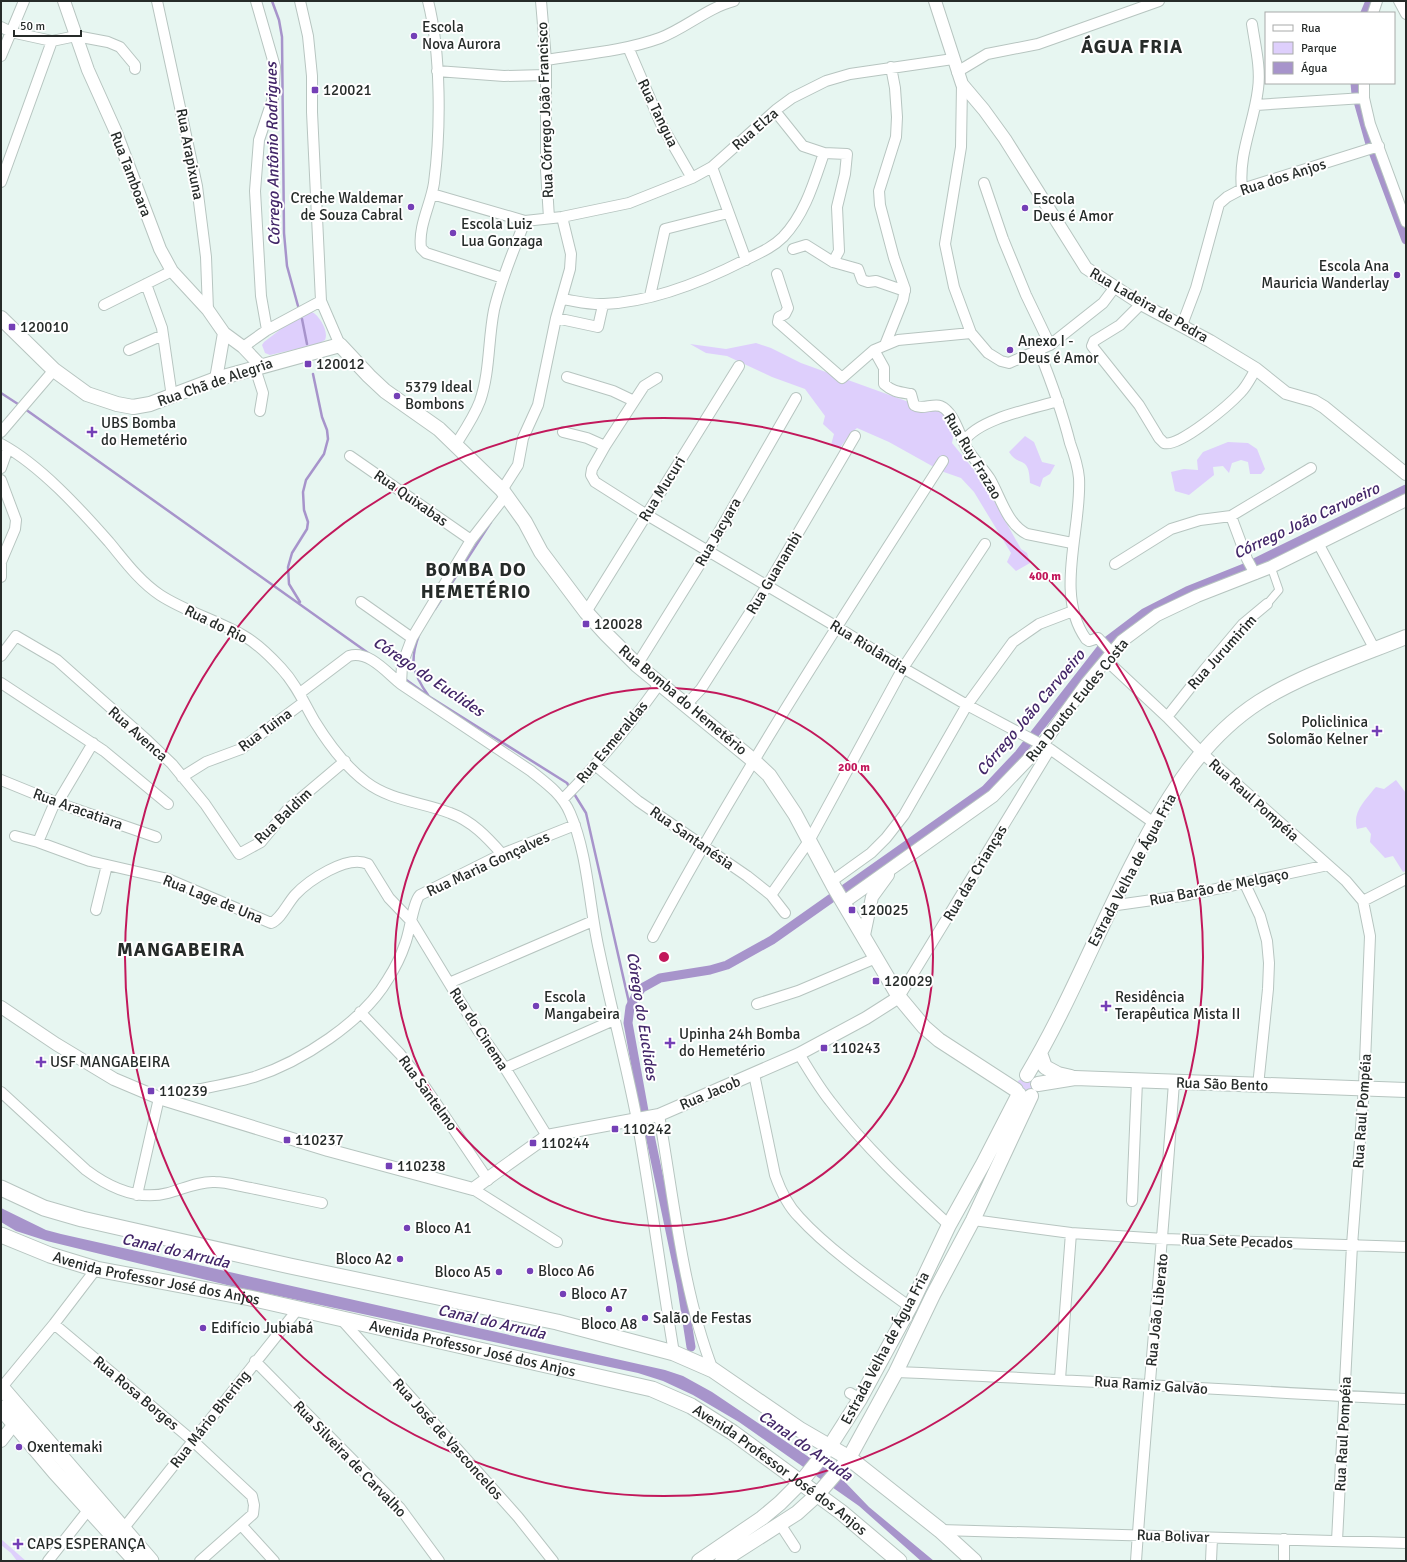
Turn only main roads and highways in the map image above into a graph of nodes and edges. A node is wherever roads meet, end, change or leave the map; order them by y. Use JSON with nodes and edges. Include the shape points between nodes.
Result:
{"nodes":[{"id":1,"x":1,"y":318,"type":"edge"},
{"id":2,"x":340,"y":345,"type":"joint"},
{"id":3,"x":1406,"y":637,"type":"edge"},
{"id":4,"x":1040,"y":1053,"type":"junction"},
{"id":5,"x":1075,"y":1078,"type":"junction"},
{"id":6,"x":1022,"y":1087,"type":"junction"},
{"id":7,"x":1406,"y":1090,"type":"edge"},
{"id":8,"x":1,"y":1188,"type":"edge"},
{"id":9,"x":1,"y":1235,"type":"edge"},
{"id":10,"x":1,"y":1387,"type":"edge"},
{"id":11,"x":1,"y":1408,"type":"edge"},
{"id":12,"x":826,"y":1451,"type":"junction"},
{"id":13,"x":844,"y":1464,"type":"junction"},
{"id":14,"x":805,"y":1477,"type":"junction"},
{"id":15,"x":822,"y":1489,"type":"junction"},
{"id":16,"x":711,"y":1556,"type":"edge"},
{"id":17,"x":136,"y":1561,"type":"edge"},
{"id":18,"x":151,"y":1561,"type":"edge"},
{"id":19,"x":899,"y":1561,"type":"edge"},
{"id":20,"x":974,"y":1561,"type":"edge"}],
"edges":[{"from":1,"to":2,"type":"main road","name":"Rua Chã de Alegria","via":[[54,370],[87,394],[133,407],[172,397],[216,379]]},
{"from":2,"to":6,"type":"main road","name":"Rua Bomba do Hemetério","via":[[385,391],[439,429],[504,492],[525,522],[541,552],[586,612],[637,665],[769,775],[899,997],[924,1027],[960,1055]]},
{"from":3,"to":4,"type":"main road","name":"Estrada Velha de Água Fria","via":[[1374,648],[1259,702],[1227,727],[1202,753],[1171,793],[1154,823],[1110,906]]},
{"from":4,"to":5,"type":"main road","via":[[1045,1067],[1058,1074]]},
{"from":4,"to":6,"type":"main road","name":"Estrada Velha de Água Fria"},
{"from":5,"to":6,"type":"main road","name":"Rua São Bento","via":[[1038,1084],[1032,1076]]},
{"from":5,"to":7,"type":"main road","name":"Rua São Bento"},
{"from":6,"to":12,"type":"main road","name":"Estrada Velha de Água Fria","via":[[949,1225],[910,1307],[855,1396]]},
{"from":6,"to":13,"type":"main road","name":"Estrada Velha de Água Fria","via":[[973,1220],[896,1372]]},
{"from":8,"to":12,"type":"main road","via":[[44,1208],[82,1219],[557,1322],[674,1353],[713,1370],[799,1429]]},
{"from":9,"to":14,"type":"main road","name":"Avenida Professor José dos Anjos","via":[[50,1255],[96,1269],[298,1309],[652,1388]]},
{"from":10,"to":18,"type":"main road"},
{"from":11,"to":17,"type":"main road"},
{"from":12,"to":13,"type":"main road"},
{"from":12,"to":14,"type":"main road","name":"Estrada Velha de Água Fria"},
{"from":13,"to":15,"type":"main road","name":"Estrada Velha de Água Fria"},
{"from":13,"to":20,"type":"main road","via":[[940,1530]]},
{"from":14,"to":15,"type":"main road","name":"Avenida Professor José dos Anjos"},
{"from":14,"to":16,"type":"main road","name":"Estrada Velha de Água Fria","via":[[762,1518]]},
{"from":15,"to":16,"type":"main road","name":"Estrada Velha de Água Fria","via":[[780,1524]]},
{"from":15,"to":19,"type":"main road","name":"Avenida Professor José dos Anjos"}]}
